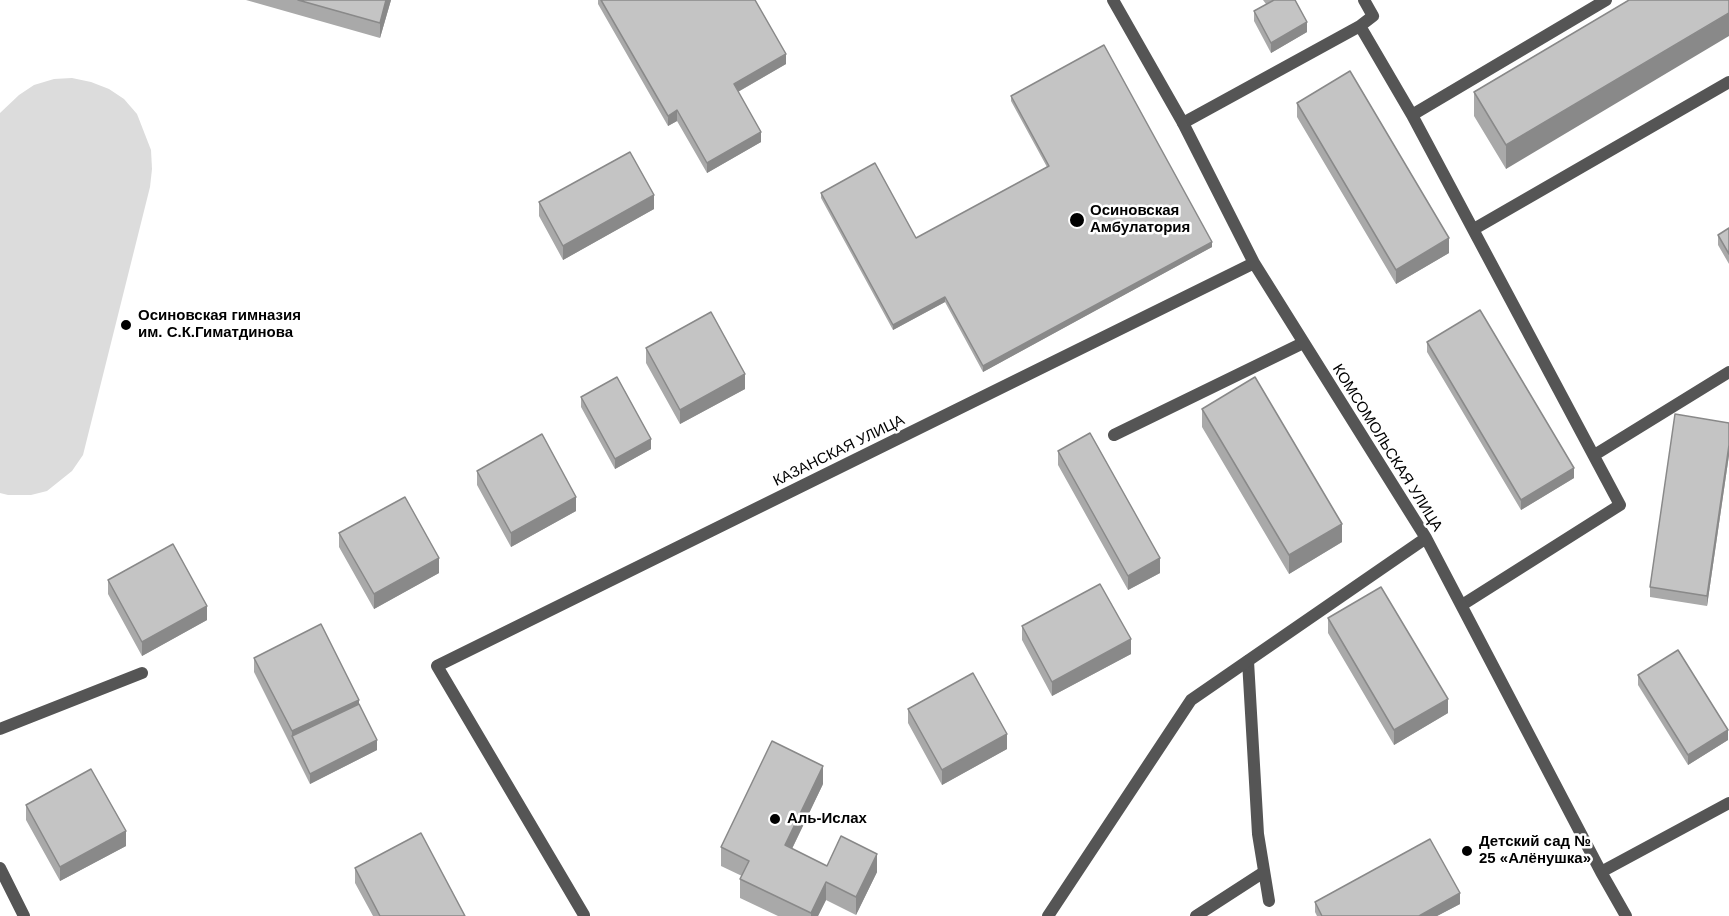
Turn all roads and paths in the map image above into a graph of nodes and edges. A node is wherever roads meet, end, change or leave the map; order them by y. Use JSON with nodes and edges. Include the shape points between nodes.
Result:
{"nodes":[{"id":1,"x":1113,"y":0,"type":"edge"},
{"id":2,"x":1364,"y":0,"type":"edge"},
{"id":3,"x":1606,"y":0,"type":"edge"},
{"id":4,"x":1360,"y":26,"type":"junction"},
{"id":5,"x":1729,"y":82,"type":"edge"},
{"id":6,"x":1412,"y":115,"type":"junction"},
{"id":7,"x":1183,"y":123,"type":"junction"},
{"id":8,"x":1474,"y":229,"type":"junction"},
{"id":9,"x":1254,"y":263,"type":"junction"},
{"id":10,"x":1303,"y":343,"type":"junction"},
{"id":11,"x":1729,"y":372,"type":"edge"},
{"id":12,"x":1114,"y":435,"type":"dead end"},
{"id":13,"x":1596,"y":454,"type":"junction"},
{"id":14,"x":1426,"y":538,"type":"junction"},
{"id":15,"x":1462,"y":605,"type":"junction"},
{"id":16,"x":1248,"y":661,"type":"junction"},
{"id":17,"x":142,"y":673,"type":"dead end"},
{"id":18,"x":0,"y":729,"type":"edge"},
{"id":19,"x":1729,"y":803,"type":"edge"},
{"id":20,"x":0,"y":868,"type":"edge"},
{"id":21,"x":1264,"y":872,"type":"junction"},
{"id":22,"x":1601,"y":872,"type":"junction"},
{"id":23,"x":1269,"y":901,"type":"dead end"},
{"id":24,"x":584,"y":915,"type":"edge"},
{"id":25,"x":24,"y":916,"type":"edge"},
{"id":26,"x":1048,"y":916,"type":"edge"},
{"id":27,"x":1196,"y":916,"type":"edge"},
{"id":28,"x":1626,"y":916,"type":"edge"}],
"edges":[{"from":1,"to":7,"type":"street","name":"КОМСОМОЛЬСКАЯ УЛИЦА"},
{"from":2,"to":4,"type":"street","via":[[1373,16]]},
{"from":3,"to":6,"type":"street"},
{"from":4,"to":6,"type":"street"},
{"from":4,"to":7,"type":"street"},
{"from":5,"to":8,"type":"street"},
{"from":6,"to":8,"type":"street"},
{"from":7,"to":9,"type":"street","name":"КОМСОМОЛЬСКАЯ УЛИЦА"},
{"from":8,"to":13,"type":"street"},
{"from":9,"to":10,"type":"street","name":"КОМСОМОЛЬСКАЯ УЛИЦА"},
{"from":9,"to":24,"type":"street","name":"КАЗАНСКАЯ УЛИЦА","via":[[437,666]]},
{"from":10,"to":12,"type":"street"},
{"from":10,"to":14,"type":"street","name":"КОМСОМОЛЬСКАЯ УЛИЦА"},
{"from":11,"to":13,"type":"street"},
{"from":13,"to":15,"type":"street","via":[[1620,505]]},
{"from":14,"to":15,"type":"street","name":"КОМСОМОЛЬСКАЯ УЛИЦА"},
{"from":14,"to":16,"type":"street"},
{"from":15,"to":22,"type":"street","name":"КОМСОМОЛЬСКАЯ УЛИЦА"},
{"from":16,"to":21,"type":"street","via":[[1258,834]]},
{"from":16,"to":26,"type":"street","via":[[1191,700]]},
{"from":17,"to":18,"type":"street"},
{"from":19,"to":22,"type":"street"},
{"from":20,"to":25,"type":"street"},
{"from":21,"to":23,"type":"street"},
{"from":21,"to":27,"type":"street"},
{"from":22,"to":28,"type":"street","name":"КОМСОМОЛЬСКАЯ УЛИЦА"}]}
